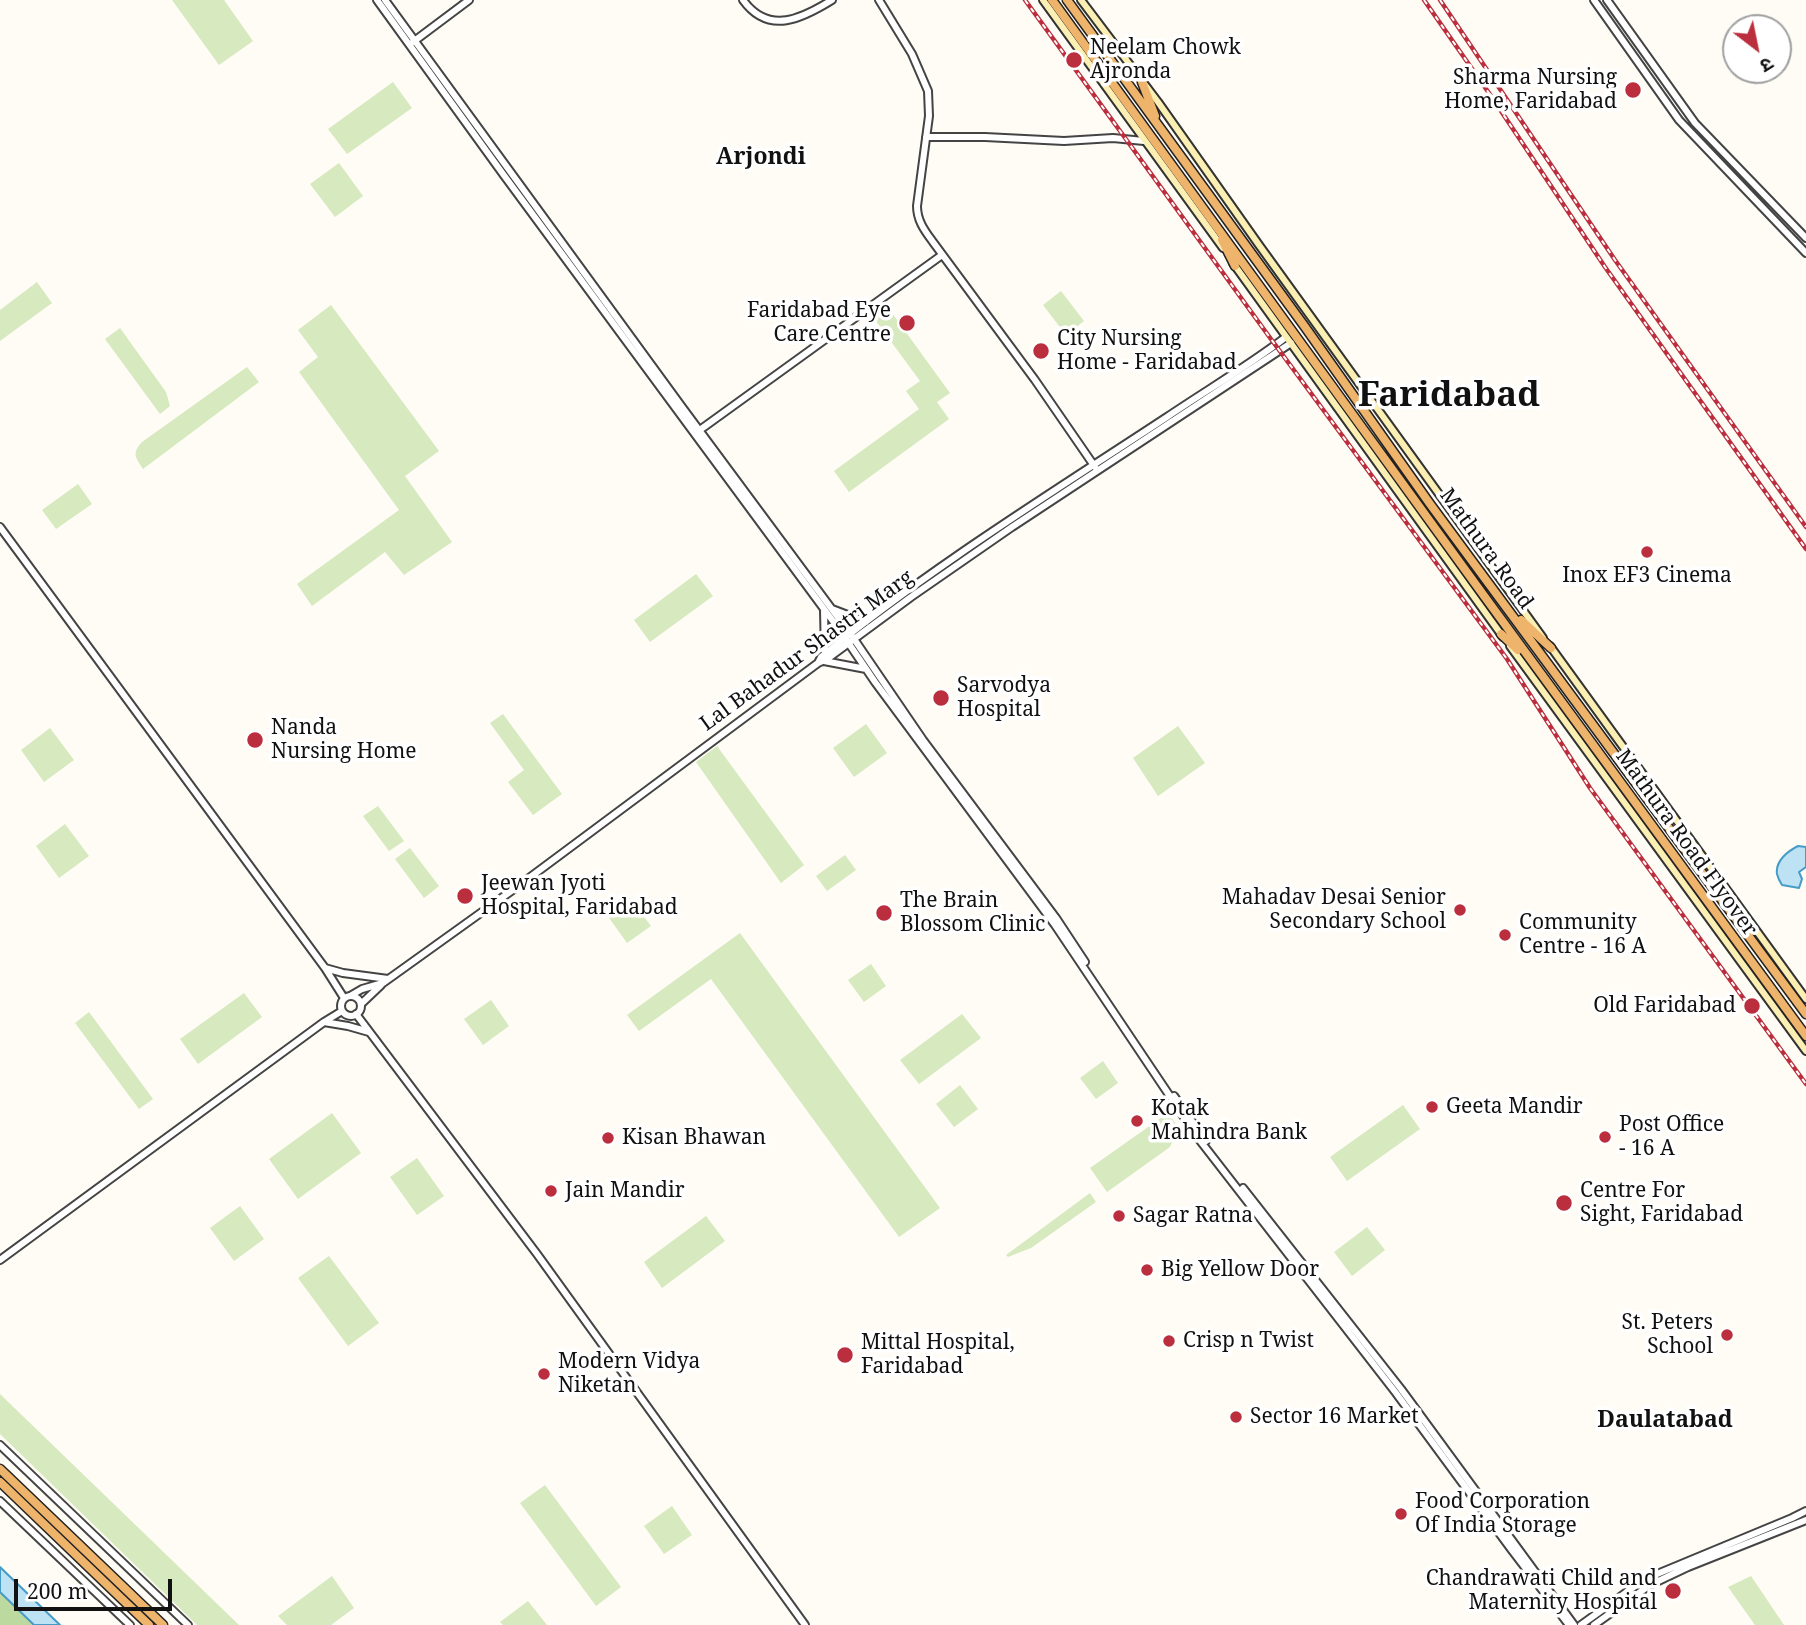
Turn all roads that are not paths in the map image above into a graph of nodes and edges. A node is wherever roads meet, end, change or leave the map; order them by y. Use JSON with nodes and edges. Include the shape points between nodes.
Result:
{"nodes":[{"id":1,"x":377,"y":0,"type":"edge"},
{"id":2,"x":385,"y":0,"type":"edge"},
{"id":3,"x":469,"y":0,"type":"edge"},
{"id":4,"x":743,"y":0,"type":"edge"},
{"id":5,"x":832,"y":0,"type":"edge"},
{"id":6,"x":878,"y":0,"type":"edge"},
{"id":7,"x":1043,"y":0,"type":"edge"},
{"id":8,"x":1051,"y":0,"type":"edge"},
{"id":9,"x":1067,"y":0,"type":"edge"},
{"id":10,"x":1081,"y":0,"type":"edge"},
{"id":11,"x":1594,"y":0,"type":"edge"},
{"id":12,"x":1607,"y":0,"type":"edge"},
{"id":13,"x":412,"y":43,"type":"junction"},
{"id":14,"x":1142,"y":82,"type":"junction"},
{"id":15,"x":1158,"y":126,"type":"junction"},
{"id":16,"x":926,"y":137,"type":"junction"},
{"id":17,"x":1144,"y":141,"type":"junction"},
{"id":18,"x":1209,"y":215,"type":"junction"},
{"id":19,"x":1806,"y":238,"type":"edge"},
{"id":20,"x":1806,"y":254,"type":"edge"},
{"id":21,"x":942,"y":255,"type":"junction"},
{"id":22,"x":1235,"y":265,"type":"junction"},
{"id":23,"x":1286,"y":337,"type":"junction"},
{"id":24,"x":1292,"y":343,"type":"junction"},
{"id":25,"x":697,"y":432,"type":"junction"},
{"id":26,"x":1095,"y":467,"type":"junction"},
{"id":27,"x":0,"y":527,"type":"edge"},
{"id":28,"x":827,"y":609,"type":"junction"},
{"id":29,"x":1510,"y":612,"type":"junction"},
{"id":30,"x":866,"y":622,"type":"junction"},
{"id":31,"x":1501,"y":634,"type":"junction"},
{"id":32,"x":849,"y":639,"type":"junction"},
{"id":33,"x":1551,"y":648,"type":"junction"},
{"id":34,"x":822,"y":659,"type":"junction"},
{"id":35,"x":866,"y":669,"type":"junction"},
{"id":36,"x":1537,"y":670,"type":"junction"},
{"id":37,"x":325,"y":968,"type":"junction"},
{"id":38,"x":386,"y":981,"type":"junction"},
{"id":39,"x":347,"y":997,"type":"junction"},
{"id":40,"x":361,"y":1004,"type":"junction"},
{"id":41,"x":1805,"y":1008,"type":"edge"},
{"id":42,"x":342,"y":1011,"type":"junction"},
{"id":43,"x":356,"y":1014,"type":"junction"},
{"id":44,"x":324,"y":1023,"type":"junction"},
{"id":45,"x":369,"y":1031,"type":"junction"},
{"id":46,"x":1806,"y":1036,"type":"edge"},
{"id":47,"x":1806,"y":1051,"type":"edge"},
{"id":48,"x":0,"y":1260,"type":"edge"},
{"id":49,"x":0,"y":1445,"type":"edge"},
{"id":50,"x":0,"y":1469,"type":"edge"},
{"id":51,"x":0,"y":1482,"type":"edge"},
{"id":52,"x":0,"y":1501,"type":"edge"},
{"id":53,"x":1806,"y":1511,"type":"edge"},
{"id":54,"x":1806,"y":1520,"type":"edge"},
{"id":55,"x":1564,"y":1615,"type":"junction"},
{"id":56,"x":1596,"y":1622,"type":"edge"},
{"id":57,"x":130,"y":1625,"type":"edge"},
{"id":58,"x":149,"y":1625,"type":"edge"},
{"id":59,"x":163,"y":1625,"type":"edge"},
{"id":60,"x":188,"y":1625,"type":"edge"},
{"id":61,"x":805,"y":1625,"type":"edge"},
{"id":62,"x":1569,"y":1625,"type":"edge"},
{"id":63,"x":1581,"y":1625,"type":"edge"}],
"edges":[{"from":1,"to":13,"type":"street"},
{"from":2,"to":13,"type":"street"},
{"from":3,"to":13,"type":"street"},
{"from":4,"to":5,"type":"street","via":[[755,13],[786,22]]},
{"from":6,"to":16,"type":"street","via":[[912,54],[928,91]]},
{"from":7,"to":17,"type":"main road"},
{"from":8,"to":18,"type":"highway","name":"Mathura Road"},
{"from":9,"to":15,"type":"highway","name":"Mathura Road"},
{"from":10,"to":14,"type":"main road"},
{"from":11,"to":20,"type":"street","via":[[1679,120]]},
{"from":12,"to":19,"type":"street","via":[[1695,123]]},
{"from":13,"to":25,"type":"street"},
{"from":14,"to":15,"type":"highway"},
{"from":14,"to":33,"type":"main road"},
{"from":15,"to":29,"type":"highway","name":"Mathura Road"},
{"from":16,"to":17,"type":"street"},
{"from":16,"to":21,"type":"street","via":[[918,215]]},
{"from":17,"to":22,"type":"main road"},
{"from":18,"to":22,"type":"highway"},
{"from":18,"to":36,"type":"highway","name":"Mathura Road"},
{"from":21,"to":25,"type":"street"},
{"from":21,"to":26,"type":"street"},
{"from":22,"to":23,"type":"main road"},
{"from":23,"to":24,"type":"main road"},
{"from":23,"to":26,"type":"street"},
{"from":24,"to":26,"type":"street","name":"Lal Bahadur Shastri Marg"},
{"from":24,"to":31,"type":"main road"},
{"from":25,"to":28,"type":"street"},
{"from":26,"to":30,"type":"street","via":[[998,528]]},
{"from":26,"to":32,"type":"street","name":"Lal Bahadur Shastri Marg"},
{"from":27,"to":37,"type":"street"},
{"from":28,"to":30,"type":"street"},
{"from":28,"to":32,"type":"street"},
{"from":28,"to":34,"type":"street"},
{"from":29,"to":33,"type":"highway"},
{"from":29,"to":41,"type":"highway","name":"Mathura Road"},
{"from":30,"to":32,"type":"street"},
{"from":31,"to":36,"type":"highway"},
{"from":31,"to":47,"type":"main road"},
{"from":32,"to":34,"type":"street","name":"Lal Bahadur Shastri Marg"},
{"from":32,"to":35,"type":"street"},
{"from":32,"to":55,"type":"street","via":[[1059,923],[1202,1135],[1401,1389]]},
{"from":33,"to":41,"type":"main road"},
{"from":34,"to":35,"type":"street"},
{"from":34,"to":38,"type":"street","name":"Lal Bahadur Shastri Marg"},
{"from":35,"to":55,"type":"street","via":[[1055,925],[1198,1138]]},
{"from":36,"to":46,"type":"highway","name":"Mathura Road Flyover"},
{"from":37,"to":38,"type":"street"},
{"from":37,"to":39,"type":"street"},
{"from":38,"to":39,"type":"street","name":"Lal Bahadur Shastri Marg"},
{"from":38,"to":40,"type":"street"},
{"from":39,"to":40,"type":"street","via":[[356,997]]},
{"from":39,"to":42,"type":"street"},
{"from":40,"to":43,"type":"street"},
{"from":42,"to":43,"type":"street"},
{"from":42,"to":44,"type":"street"},
{"from":43,"to":45,"type":"street"},
{"from":44,"to":45,"type":"street"},
{"from":44,"to":48,"type":"street"},
{"from":45,"to":61,"type":"street","via":[[551,1273]]},
{"from":49,"to":60,"type":"street"},
{"from":50,"to":59,"type":"highway"},
{"from":51,"to":58,"type":"highway"},
{"from":52,"to":57,"type":"street"},
{"from":53,"to":56,"type":"street","via":[[1645,1579]]},
{"from":54,"to":56,"type":"street","via":[[1650,1585]]},
{"from":55,"to":56,"type":"street"},
{"from":55,"to":62,"type":"street"},
{"from":56,"to":63,"type":"street"}]}
